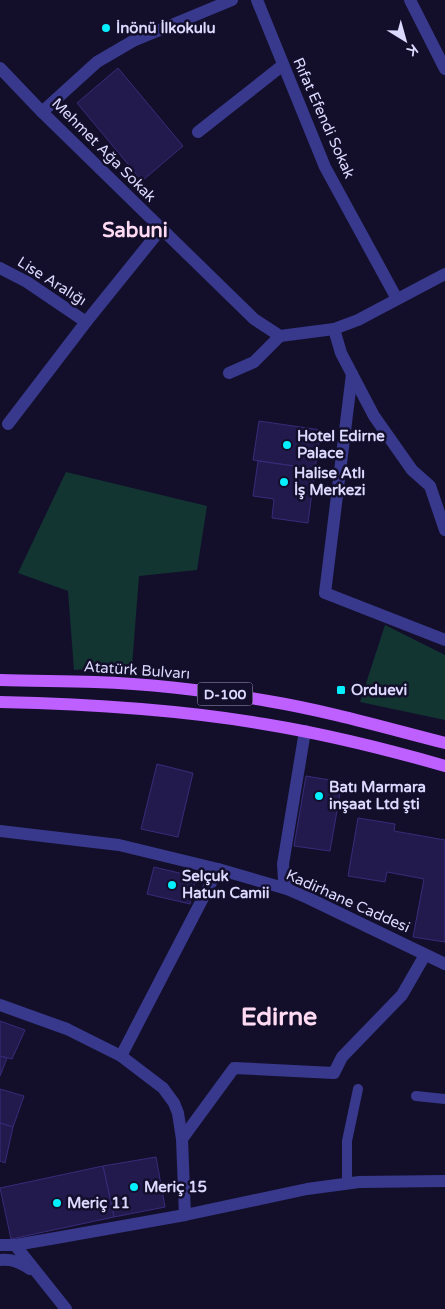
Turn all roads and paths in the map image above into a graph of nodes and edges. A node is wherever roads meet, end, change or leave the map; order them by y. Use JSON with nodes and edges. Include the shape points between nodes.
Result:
{"nodes":[{"id":1,"x":232,"y":0,"type":"edge"},
{"id":2,"x":257,"y":0,"type":"edge"},
{"id":3,"x":410,"y":0,"type":"edge"},
{"id":4,"x":283,"y":65,"type":"junction"},
{"id":5,"x":0,"y":68,"type":"edge"},
{"id":6,"x":445,"y":69,"type":"edge"},
{"id":7,"x":42,"y":112,"type":"junction"},
{"id":8,"x":198,"y":132,"type":"dead end"},
{"id":9,"x":161,"y":229,"type":"junction"},
{"id":10,"x":0,"y":268,"type":"edge"},
{"id":11,"x":445,"y":274,"type":"edge"},
{"id":12,"x":397,"y":299,"type":"junction"},
{"id":13,"x":86,"y":322,"type":"junction"},
{"id":14,"x":334,"y":328,"type":"junction"},
{"id":15,"x":280,"y":336,"type":"junction"},
{"id":16,"x":229,"y":373,"type":"dead end"},
{"id":17,"x":352,"y":374,"type":"junction"},
{"id":18,"x":8,"y":424,"type":"dead end"},
{"id":19,"x":430,"y":486,"type":"junction"},
{"id":20,"x":445,"y":491,"type":"edge"},
{"id":21,"x":445,"y":530,"type":"edge"},
{"id":22,"x":445,"y":640,"type":"edge"},
{"id":23,"x":0,"y":680,"type":"edge"},
{"id":24,"x":0,"y":702,"type":"edge"},
{"id":25,"x":305,"y":731,"type":"junction"},
{"id":26,"x":445,"y":743,"type":"edge"},
{"id":27,"x":445,"y":766,"type":"edge"},
{"id":28,"x":0,"y":831,"type":"edge"},
{"id":29,"x":218,"y":869,"type":"junction"},
{"id":30,"x":287,"y":890,"type":"junction"},
{"id":31,"x":425,"y":955,"type":"junction"},
{"id":32,"x":445,"y":964,"type":"edge"},
{"id":33,"x":0,"y":1005,"type":"edge"},
{"id":34,"x":121,"y":1056,"type":"junction"},
{"id":35,"x":358,"y":1089,"type":"dead end"},
{"id":36,"x":416,"y":1096,"type":"dead end"},
{"id":37,"x":445,"y":1099,"type":"edge"},
{"id":38,"x":182,"y":1139,"type":"junction"},
{"id":39,"x":445,"y":1181,"type":"edge"},
{"id":40,"x":347,"y":1183,"type":"junction"},
{"id":41,"x":186,"y":1215,"type":"junction"},
{"id":42,"x":0,"y":1245,"type":"edge"},
{"id":43,"x":15,"y":1245,"type":"junction"},
{"id":44,"x":0,"y":1260,"type":"edge"},
{"id":45,"x":37,"y":1273,"type":"junction"},
{"id":46,"x":66,"y":1309,"type":"edge"}],
"edges":[{"from":1,"to":7,"type":"street","via":[[119,49],[98,62]]},
{"from":2,"to":4,"type":"street","name":"Rıfat Efendi Sokak"},
{"from":3,"to":6,"type":"street"},
{"from":4,"to":8,"type":"street"},
{"from":4,"to":12,"type":"street","name":"Rıfat Efendi Sokak","via":[[325,167]]},
{"from":5,"to":7,"type":"street","name":"Mehmet Ağa Sokak"},
{"from":7,"to":9,"type":"street","name":"Mehmet Ağa Sokak"},
{"from":9,"to":13,"type":"street"},
{"from":9,"to":15,"type":"street","name":"Mehmet Ağa Sokak","via":[[254,319]]},
{"from":10,"to":13,"type":"street","name":"Lise Aralığı","via":[[27,282]]},
{"from":11,"to":12,"type":"street"},
{"from":12,"to":14,"type":"street","via":[[358,320]]},
{"from":13,"to":18,"type":"street"},
{"from":14,"to":15,"type":"street"},
{"from":14,"to":17,"type":"street"},
{"from":15,"to":16,"type":"street","via":[[254,362]]},
{"from":17,"to":19,"type":"street","via":[[374,416],[412,470]]},
{"from":17,"to":22,"type":"street","via":[[325,592]]},
{"from":19,"to":20,"type":"street"},
{"from":19,"to":21,"type":"street"},
{"from":23,"to":26,"type":"main road","name":"Atatürk Bulvarı","number":"D-100","via":[[95,682],[220,694],[336,715]]},
{"from":24,"to":25,"type":"main road","number":"D-100","via":[[150,709]]},
{"from":25,"to":27,"type":"main road","number":"D-100"},
{"from":25,"to":30,"type":"street","via":[[283,864]]},
{"from":28,"to":29,"type":"street","name":"Kadirhane Caddesi","via":[[119,845]]},
{"from":29,"to":30,"type":"street","name":"Kadirhane Caddesi"},
{"from":29,"to":34,"type":"street"},
{"from":30,"to":31,"type":"street","name":"Kadirhane Caddesi"},
{"from":31,"to":32,"type":"street","name":"Kadirhane Caddesi"},
{"from":31,"to":38,"type":"street","via":[[402,995],[342,1057],[334,1073],[234,1068]]},
{"from":33,"to":34,"type":"street","via":[[68,1029]]},
{"from":34,"to":38,"type":"street","via":[[163,1088],[178,1113]]},
{"from":35,"to":40,"type":"lane","via":[[348,1141]]},
{"from":36,"to":37,"type":"lane"},
{"from":38,"to":41,"type":"street"},
{"from":39,"to":40,"type":"street"},
{"from":40,"to":41,"type":"street"},
{"from":41,"to":43,"type":"street"},
{"from":42,"to":43,"type":"street"},
{"from":43,"to":45,"type":"street"},
{"from":44,"to":45,"type":"street","via":[[20,1262]]},
{"from":45,"to":46,"type":"street"}]}
